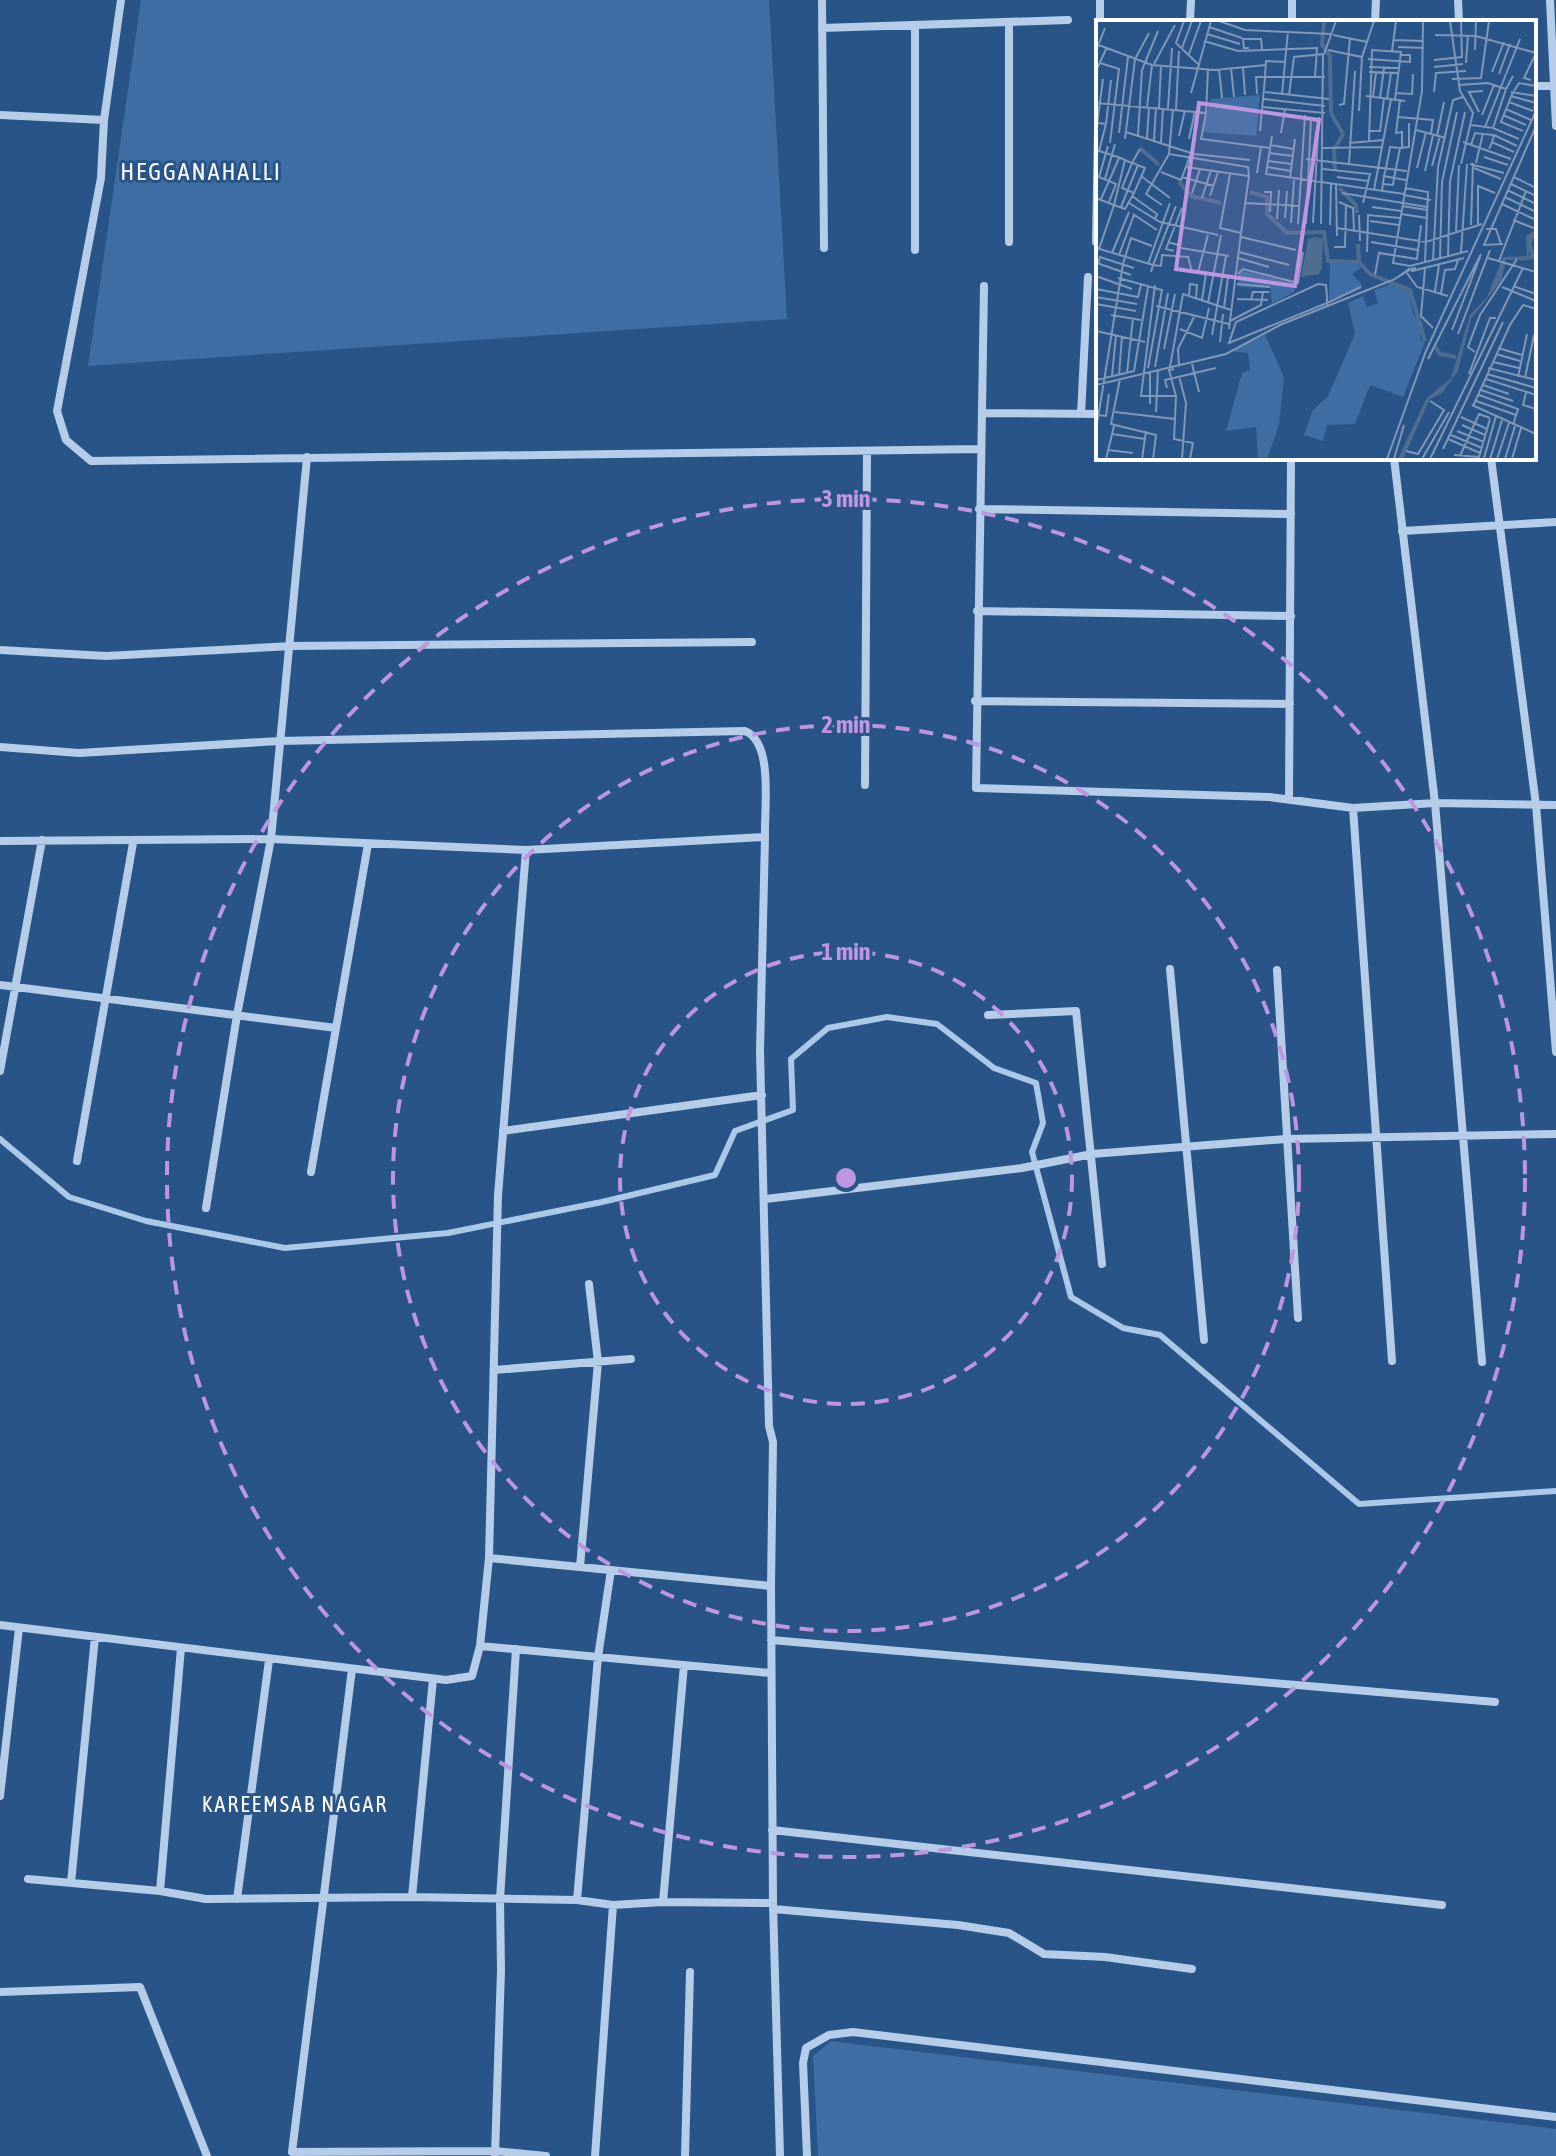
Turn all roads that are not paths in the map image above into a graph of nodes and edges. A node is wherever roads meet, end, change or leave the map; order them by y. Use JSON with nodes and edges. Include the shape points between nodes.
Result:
{"nodes":[{"id":1,"x":121,"y":0,"type":"edge"},
{"id":2,"x":822,"y":0,"type":"edge"},
{"id":3,"x":1191,"y":0,"type":"edge"},
{"id":4,"x":1376,"y":0,"type":"edge"},
{"id":5,"x":1458,"y":0,"type":"edge"},
{"id":6,"x":1550,"y":0,"type":"edge"},
{"id":7,"x":1068,"y":20,"type":"dead end"},
{"id":8,"x":1190,"y":20,"type":"edge"},
{"id":9,"x":1375,"y":20,"type":"edge"},
{"id":10,"x":1459,"y":20,"type":"edge"},
{"id":11,"x":1009,"y":22,"type":"junction"},
{"id":12,"x":915,"y":25,"type":"junction"},
{"id":13,"x":822,"y":28,"type":"junction"},
{"id":14,"x":1555,"y":86,"type":"edge"},
{"id":15,"x":0,"y":115,"type":"edge"},
{"id":16,"x":104,"y":120,"type":"junction"},
{"id":17,"x":1556,"y":126,"type":"edge"},
{"id":18,"x":1009,"y":242,"type":"dead end"},
{"id":19,"x":824,"y":248,"type":"dead end"},
{"id":20,"x":915,"y":250,"type":"dead end"},
{"id":21,"x":1088,"y":277,"type":"dead end"},
{"id":22,"x":984,"y":286,"type":"dead end"},
{"id":23,"x":982,"y":413,"type":"junction"},
{"id":24,"x":1081,"y":414,"type":"junction"},
{"id":25,"x":1096,"y":414,"type":"edge"},
{"id":26,"x":981,"y":449,"type":"junction"},
{"id":27,"x":867,"y":451,"type":"junction"},
{"id":28,"x":307,"y":457,"type":"junction"},
{"id":29,"x":1291,"y":460,"type":"edge"},
{"id":30,"x":1394,"y":460,"type":"edge"},
{"id":31,"x":1491,"y":460,"type":"edge"},
{"id":32,"x":979,"y":509,"type":"junction"},
{"id":33,"x":1291,"y":514,"type":"junction"},
{"id":34,"x":1556,"y":522,"type":"edge"},
{"id":35,"x":1498,"y":523,"type":"junction"},
{"id":36,"x":1402,"y":531,"type":"junction"},
{"id":37,"x":977,"y":611,"type":"junction"},
{"id":38,"x":1291,"y":616,"type":"junction"},
{"id":39,"x":752,"y":642,"type":"dead end"},
{"id":40,"x":292,"y":646,"type":"junction"},
{"id":41,"x":0,"y":650,"type":"edge"},
{"id":42,"x":975,"y":701,"type":"junction"},
{"id":43,"x":1290,"y":704,"type":"junction"},
{"id":44,"x":279,"y":741,"type":"junction"},
{"id":45,"x":0,"y":747,"type":"edge"},
{"id":46,"x":865,"y":785,"type":"dead end"},
{"id":47,"x":1289,"y":799,"type":"junction"},
{"id":48,"x":1435,"y":803,"type":"junction"},
{"id":49,"x":1536,"y":805,"type":"junction"},
{"id":50,"x":1556,"y":805,"type":"edge"},
{"id":51,"x":1353,"y":808,"type":"junction"},
{"id":52,"x":765,"y":837,"type":"junction"},
{"id":53,"x":271,"y":839,"type":"junction"},
{"id":54,"x":42,"y":840,"type":"junction"},
{"id":55,"x":0,"y":841,"type":"edge"},
{"id":56,"x":133,"y":843,"type":"junction"},
{"id":57,"x":368,"y":844,"type":"junction"},
{"id":58,"x":526,"y":850,"type":"junction"},
{"id":59,"x":1170,"y":969,"type":"dead end"},
{"id":60,"x":1277,"y":970,"type":"dead end"},
{"id":61,"x":0,"y":985,"type":"edge"},
{"id":62,"x":15,"y":987,"type":"junction"},
{"id":63,"x":105,"y":998,"type":"junction"},
{"id":64,"x":237,"y":1015,"type":"junction"},
{"id":65,"x":988,"y":1015,"type":"dead end"},
{"id":66,"x":336,"y":1028,"type":"junction"},
{"id":67,"x":1556,"y":1052,"type":"edge"},
{"id":68,"x":0,"y":1071,"type":"edge"},
{"id":69,"x":762,"y":1095,"type":"junction"},
{"id":70,"x":503,"y":1131,"type":"junction"},
{"id":71,"x":1556,"y":1134,"type":"edge"},
{"id":72,"x":1464,"y":1135,"type":"junction"},
{"id":73,"x":1376,"y":1137,"type":"junction"},
{"id":74,"x":1286,"y":1139,"type":"junction"},
{"id":75,"x":1188,"y":1148,"type":"junction"},
{"id":76,"x":1092,"y":1154,"type":"junction"},
{"id":77,"x":77,"y":1161,"type":"dead end"},
{"id":78,"x":311,"y":1172,"type":"dead end"},
{"id":79,"x":766,"y":1199,"type":"junction"},
{"id":80,"x":206,"y":1208,"type":"dead end"},
{"id":81,"x":1102,"y":1264,"type":"dead end"},
{"id":82,"x":589,"y":1284,"type":"dead end"},
{"id":83,"x":1298,"y":1318,"type":"dead end"},
{"id":84,"x":1204,"y":1340,"type":"dead end"},
{"id":85,"x":631,"y":1359,"type":"dead end"},
{"id":86,"x":1392,"y":1361,"type":"dead end"},
{"id":87,"x":598,"y":1362,"type":"junction"},
{"id":88,"x":1482,"y":1362,"type":"dead end"},
{"id":89,"x":494,"y":1370,"type":"junction"},
{"id":90,"x":489,"y":1558,"type":"junction"},
{"id":91,"x":580,"y":1567,"type":"junction"},
{"id":92,"x":611,"y":1570,"type":"junction"},
{"id":93,"x":771,"y":1586,"type":"junction"},
{"id":94,"x":0,"y":1625,"type":"edge"},
{"id":95,"x":19,"y":1628,"type":"junction"},
{"id":96,"x":95,"y":1637,"type":"junction"},
{"id":97,"x":771,"y":1640,"type":"junction"},
{"id":98,"x":480,"y":1646,"type":"junction"},
{"id":99,"x":181,"y":1648,"type":"junction"},
{"id":100,"x":516,"y":1649,"type":"junction"},
{"id":101,"x":598,"y":1657,"type":"junction"},
{"id":102,"x":269,"y":1660,"type":"junction"},
{"id":103,"x":684,"y":1665,"type":"junction"},
{"id":104,"x":352,"y":1669,"type":"junction"},
{"id":105,"x":770,"y":1673,"type":"junction"},
{"id":106,"x":433,"y":1679,"type":"junction"},
{"id":107,"x":1495,"y":1702,"type":"dead end"},
{"id":108,"x":0,"y":1796,"type":"edge"},
{"id":109,"x":772,"y":1830,"type":"junction"},
{"id":110,"x":28,"y":1879,"type":"dead end"},
{"id":111,"x":71,"y":1883,"type":"junction"},
{"id":112,"x":160,"y":1891,"type":"junction"},
{"id":113,"x":412,"y":1897,"type":"junction"},
{"id":114,"x":324,"y":1898,"type":"junction"},
{"id":115,"x":237,"y":1899,"type":"junction"},
{"id":116,"x":500,"y":1899,"type":"junction"},
{"id":117,"x":577,"y":1900,"type":"junction"},
{"id":118,"x":663,"y":1902,"type":"junction"},
{"id":119,"x":613,"y":1905,"type":"junction"},
{"id":120,"x":1442,"y":1905,"type":"dead end"},
{"id":121,"x":773,"y":1906,"type":"junction"},
{"id":122,"x":1192,"y":1969,"type":"dead end"},
{"id":123,"x":690,"y":1972,"type":"dead end"},
{"id":124,"x":0,"y":1992,"type":"edge"},
{"id":125,"x":1556,"y":2117,"type":"edge"},
{"id":126,"x":291,"y":2154,"type":"edge"},
{"id":127,"x":387,"y":2154,"type":"edge"},
{"id":128,"x":495,"y":2154,"type":"edge"},
{"id":129,"x":207,"y":2156,"type":"edge"},
{"id":130,"x":546,"y":2156,"type":"edge"},
{"id":131,"x":595,"y":2156,"type":"edge"},
{"id":132,"x":685,"y":2156,"type":"edge"},
{"id":133,"x":780,"y":2156,"type":"edge"},
{"id":134,"x":807,"y":2156,"type":"edge"}],
"edges":[{"from":1,"to":16,"type":"street"},
{"from":2,"to":13,"type":"street"},
{"from":3,"to":8,"type":"street"},
{"from":4,"to":9,"type":"street"},
{"from":5,"to":10,"type":"street"},
{"from":6,"to":14,"type":"street"},
{"from":7,"to":11,"type":"street"},
{"from":11,"to":12,"type":"street"},
{"from":11,"to":18,"type":"street"},
{"from":12,"to":13,"type":"street"},
{"from":12,"to":20,"type":"street"},
{"from":13,"to":19,"type":"street"},
{"from":14,"to":17,"type":"street"},
{"from":15,"to":16,"type":"street"},
{"from":16,"to":28,"type":"street","via":[[101,178],[57,411],[66,440],[91,461]]},
{"from":21,"to":24,"type":"street"},
{"from":22,"to":23,"type":"street"},
{"from":23,"to":24,"type":"street"},
{"from":23,"to":26,"type":"street"},
{"from":24,"to":25,"type":"street"},
{"from":26,"to":27,"type":"street"},
{"from":26,"to":32,"type":"street"},
{"from":27,"to":28,"type":"street"},
{"from":27,"to":46,"type":"street"},
{"from":28,"to":40,"type":"street"},
{"from":29,"to":33,"type":"street"},
{"from":30,"to":36,"type":"street"},
{"from":31,"to":35,"type":"street"},
{"from":32,"to":33,"type":"street"},
{"from":32,"to":37,"type":"street"},
{"from":33,"to":38,"type":"street"},
{"from":34,"to":35,"type":"street"},
{"from":35,"to":36,"type":"street"},
{"from":35,"to":49,"type":"street"},
{"from":36,"to":48,"type":"street"},
{"from":37,"to":38,"type":"street"},
{"from":37,"to":42,"type":"street"},
{"from":38,"to":43,"type":"street"},
{"from":39,"to":40,"type":"street"},
{"from":40,"to":41,"type":"street","via":[[106,656]]},
{"from":40,"to":44,"type":"street"},
{"from":42,"to":43,"type":"street"},
{"from":42,"to":47,"type":"street","via":[[976,788]]},
{"from":43,"to":47,"type":"street"},
{"from":44,"to":45,"type":"street","via":[[79,753]]},
{"from":44,"to":52,"type":"street","via":[[745,731],[754,734],[764,749]]},
{"from":44,"to":53,"type":"street"},
{"from":47,"to":51,"type":"street"},
{"from":48,"to":49,"type":"street"},
{"from":48,"to":51,"type":"street"},
{"from":48,"to":72,"type":"street"},
{"from":49,"to":50,"type":"street"},
{"from":49,"to":67,"type":"street"},
{"from":51,"to":73,"type":"street"},
{"from":52,"to":58,"type":"street"},
{"from":52,"to":69,"type":"street"},
{"from":53,"to":56,"type":"street"},
{"from":53,"to":57,"type":"street"},
{"from":53,"to":64,"type":"street"},
{"from":54,"to":55,"type":"street"},
{"from":54,"to":56,"type":"street"},
{"from":54,"to":62,"type":"street"},
{"from":56,"to":63,"type":"street"},
{"from":57,"to":58,"type":"street"},
{"from":57,"to":66,"type":"street"},
{"from":58,"to":70,"type":"street"},
{"from":59,"to":75,"type":"street"},
{"from":60,"to":74,"type":"street"},
{"from":61,"to":62,"type":"street"},
{"from":62,"to":63,"type":"street"},
{"from":62,"to":68,"type":"street"},
{"from":63,"to":64,"type":"street"},
{"from":63,"to":77,"type":"street"},
{"from":64,"to":66,"type":"street"},
{"from":64,"to":80,"type":"street"},
{"from":65,"to":76,"type":"street","via":[[1076,1011]]},
{"from":66,"to":78,"type":"street"},
{"from":69,"to":70,"type":"street"},
{"from":69,"to":79,"type":"street"},
{"from":70,"to":89,"type":"street"},
{"from":71,"to":72,"type":"street"},
{"from":72,"to":73,"type":"street"},
{"from":72,"to":88,"type":"street"},
{"from":73,"to":74,"type":"street"},
{"from":73,"to":86,"type":"street"},
{"from":74,"to":75,"type":"street"},
{"from":74,"to":83,"type":"street"},
{"from":75,"to":76,"type":"street"},
{"from":75,"to":84,"type":"street"},
{"from":76,"to":79,"type":"street"},
{"from":76,"to":81,"type":"street"},
{"from":79,"to":93,"type":"street"},
{"from":82,"to":87,"type":"street"},
{"from":85,"to":87,"type":"street"},
{"from":87,"to":89,"type":"street"},
{"from":87,"to":91,"type":"street"},
{"from":89,"to":90,"type":"street"},
{"from":90,"to":91,"type":"street"},
{"from":90,"to":98,"type":"street"},
{"from":91,"to":92,"type":"street"},
{"from":92,"to":93,"type":"street"},
{"from":92,"to":101,"type":"street"},
{"from":93,"to":97,"type":"street"},
{"from":94,"to":95,"type":"street"},
{"from":95,"to":96,"type":"street"},
{"from":95,"to":108,"type":"street"},
{"from":96,"to":99,"type":"street"},
{"from":96,"to":111,"type":"street"},
{"from":97,"to":105,"type":"street"},
{"from":97,"to":107,"type":"street"},
{"from":98,"to":100,"type":"street"},
{"from":98,"to":106,"type":"street","via":[[472,1676]]},
{"from":99,"to":102,"type":"street"},
{"from":99,"to":112,"type":"street"},
{"from":100,"to":101,"type":"street"},
{"from":100,"to":116,"type":"street"},
{"from":101,"to":103,"type":"street"},
{"from":101,"to":117,"type":"street"},
{"from":102,"to":104,"type":"street"},
{"from":102,"to":115,"type":"street"},
{"from":103,"to":105,"type":"street"},
{"from":103,"to":118,"type":"street"},
{"from":104,"to":106,"type":"street"},
{"from":104,"to":114,"type":"street"},
{"from":105,"to":109,"type":"street"},
{"from":106,"to":113,"type":"street"},
{"from":109,"to":120,"type":"street"},
{"from":109,"to":121,"type":"street"},
{"from":110,"to":111,"type":"street"},
{"from":111,"to":112,"type":"street"},
{"from":112,"to":115,"type":"street"},
{"from":113,"to":114,"type":"street"},
{"from":113,"to":116,"type":"street"},
{"from":114,"to":115,"type":"street"},
{"from":114,"to":126,"type":"street"},
{"from":116,"to":117,"type":"street"},
{"from":116,"to":128,"type":"street"},
{"from":117,"to":119,"type":"street"},
{"from":118,"to":119,"type":"street"},
{"from":118,"to":121,"type":"street"},
{"from":119,"to":131,"type":"street"},
{"from":121,"to":122,"type":"street","via":[[958,1925],[1009,1933],[1044,1954]]},
{"from":121,"to":133,"type":"street"},
{"from":123,"to":132,"type":"street"},
{"from":124,"to":129,"type":"street","via":[[140,1987]]},
{"from":125,"to":134,"type":"street","via":[[853,2032],[814,2040],[806,2048]]},
{"from":126,"to":127,"type":"street"},
{"from":127,"to":128,"type":"street"},
{"from":128,"to":130,"type":"street"}]}
